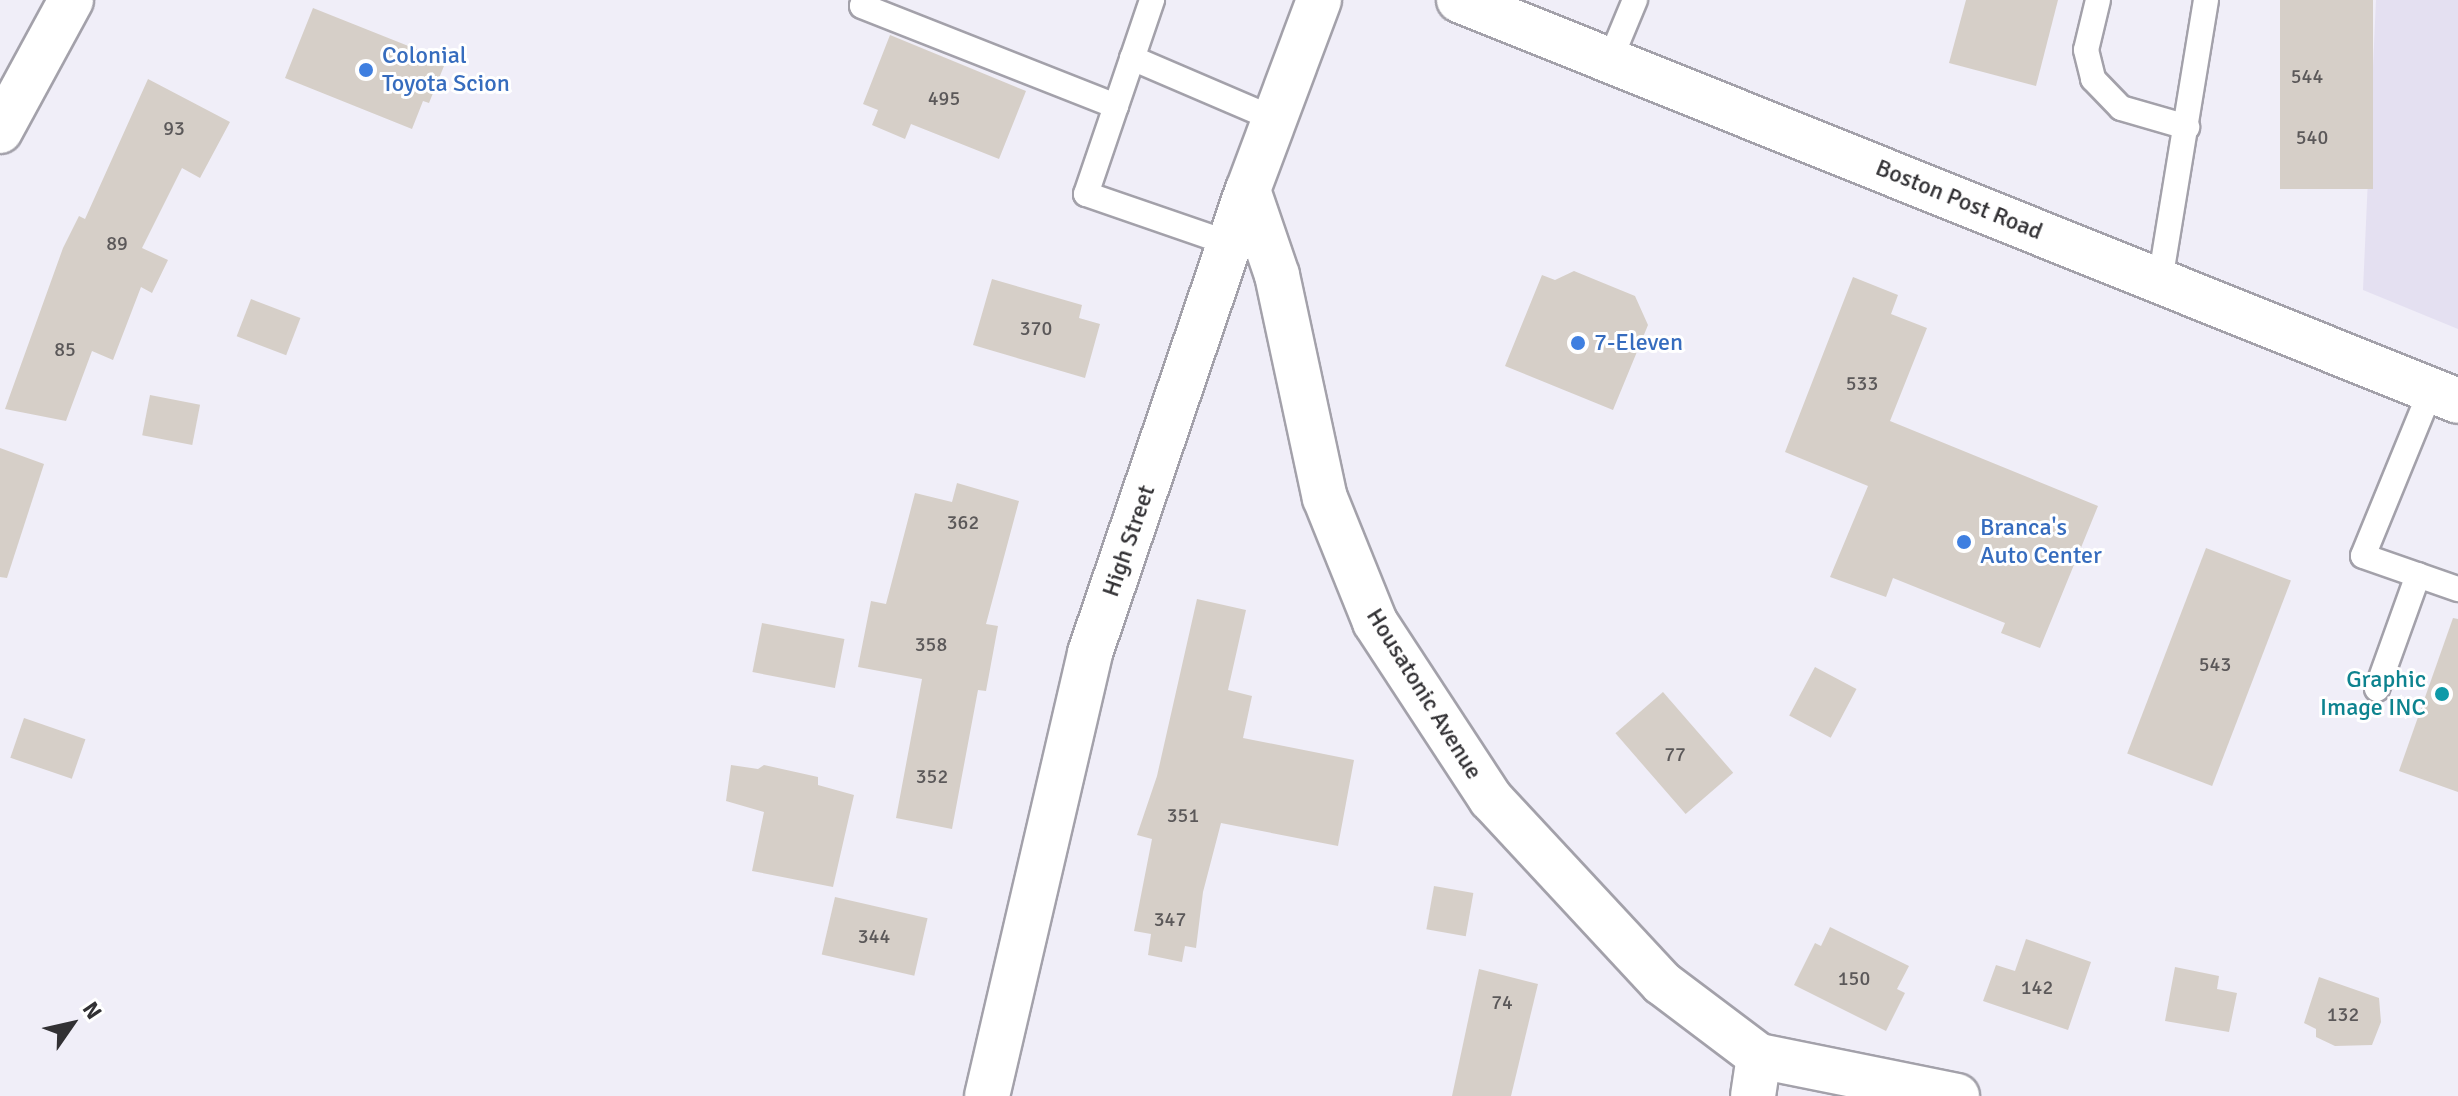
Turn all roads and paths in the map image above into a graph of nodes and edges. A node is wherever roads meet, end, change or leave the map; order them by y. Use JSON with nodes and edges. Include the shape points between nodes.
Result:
{"nodes":[{"id":1,"x":71,"y":0,"type":"edge"},
{"id":2,"x":864,"y":0,"type":"edge"},
{"id":3,"x":1152,"y":0,"type":"edge"},
{"id":4,"x":1319,"y":0,"type":"edge"},
{"id":5,"x":1635,"y":0,"type":"edge"},
{"id":6,"x":2098,"y":0,"type":"edge"},
{"id":7,"x":2206,"y":0,"type":"edge"},
{"id":8,"x":1474,"y":3,"type":"edge"},
{"id":9,"x":1132,"y":58,"type":"junction"},
{"id":10,"x":1610,"y":60,"type":"junction"},
{"id":11,"x":1116,"y":106,"type":"junction"},
{"id":12,"x":1277,"y":120,"type":"junction"},
{"id":13,"x":2187,"y":127,"type":"junction"},
{"id":14,"x":0,"y":131,"type":"edge"},
{"id":15,"x":1248,"y":190,"type":"junction"},
{"id":16,"x":1231,"y":244,"type":"junction"},
{"id":17,"x":2160,"y":281,"type":"junction"},
{"id":18,"x":2444,"y":395,"type":"edge"},
{"id":19,"x":2418,"y":575,"type":"junction"},
{"id":20,"x":2458,"y":589,"type":"edge"},
{"id":21,"x":2377,"y":689,"type":"dead end"},
{"id":22,"x":1756,"y":1076,"type":"edge"},
{"id":23,"x":987,"y":1096,"type":"edge"},
{"id":24,"x":1957,"y":1096,"type":"edge"}],
"edges":[{"from":1,"to":14,"type":"main road"},
{"from":2,"to":11,"type":"lane","via":[[862,6]]},
{"from":3,"to":9,"type":"lane"},
{"from":4,"to":12,"type":"main road","name":"High Street"},
{"from":5,"to":10,"type":"lane"},
{"from":6,"to":13,"type":"lane","via":[[2086,50],[2093,79],[2121,108]]},
{"from":7,"to":13,"type":"lane"},
{"from":8,"to":10,"type":"main road","name":"Boston Post Road"},
{"from":9,"to":11,"type":"lane"},
{"from":9,"to":12,"type":"lane"},
{"from":10,"to":17,"type":"main road","name":"Boston Post Road"},
{"from":11,"to":16,"type":"lane","via":[[1086,194]]},
{"from":12,"to":15,"type":"main road","name":"High Street"},
{"from":13,"to":17,"type":"lane"},
{"from":15,"to":16,"type":"main road","name":"High Street"},
{"from":15,"to":22,"type":"main road","name":"Housatonic Avenue","via":[[1277,275],[1325,498],[1375,622],[1491,799]]},
{"from":16,"to":23,"type":"main road","name":"High Street","via":[[1090,653]]},
{"from":17,"to":18,"type":"main road","name":"Boston Post Road"},
{"from":18,"to":19,"type":"lane","via":[[2363,556]]},
{"from":19,"to":20,"type":"lane"},
{"from":19,"to":21,"type":"lane"},
{"from":22,"to":24,"type":"main road"}]}
